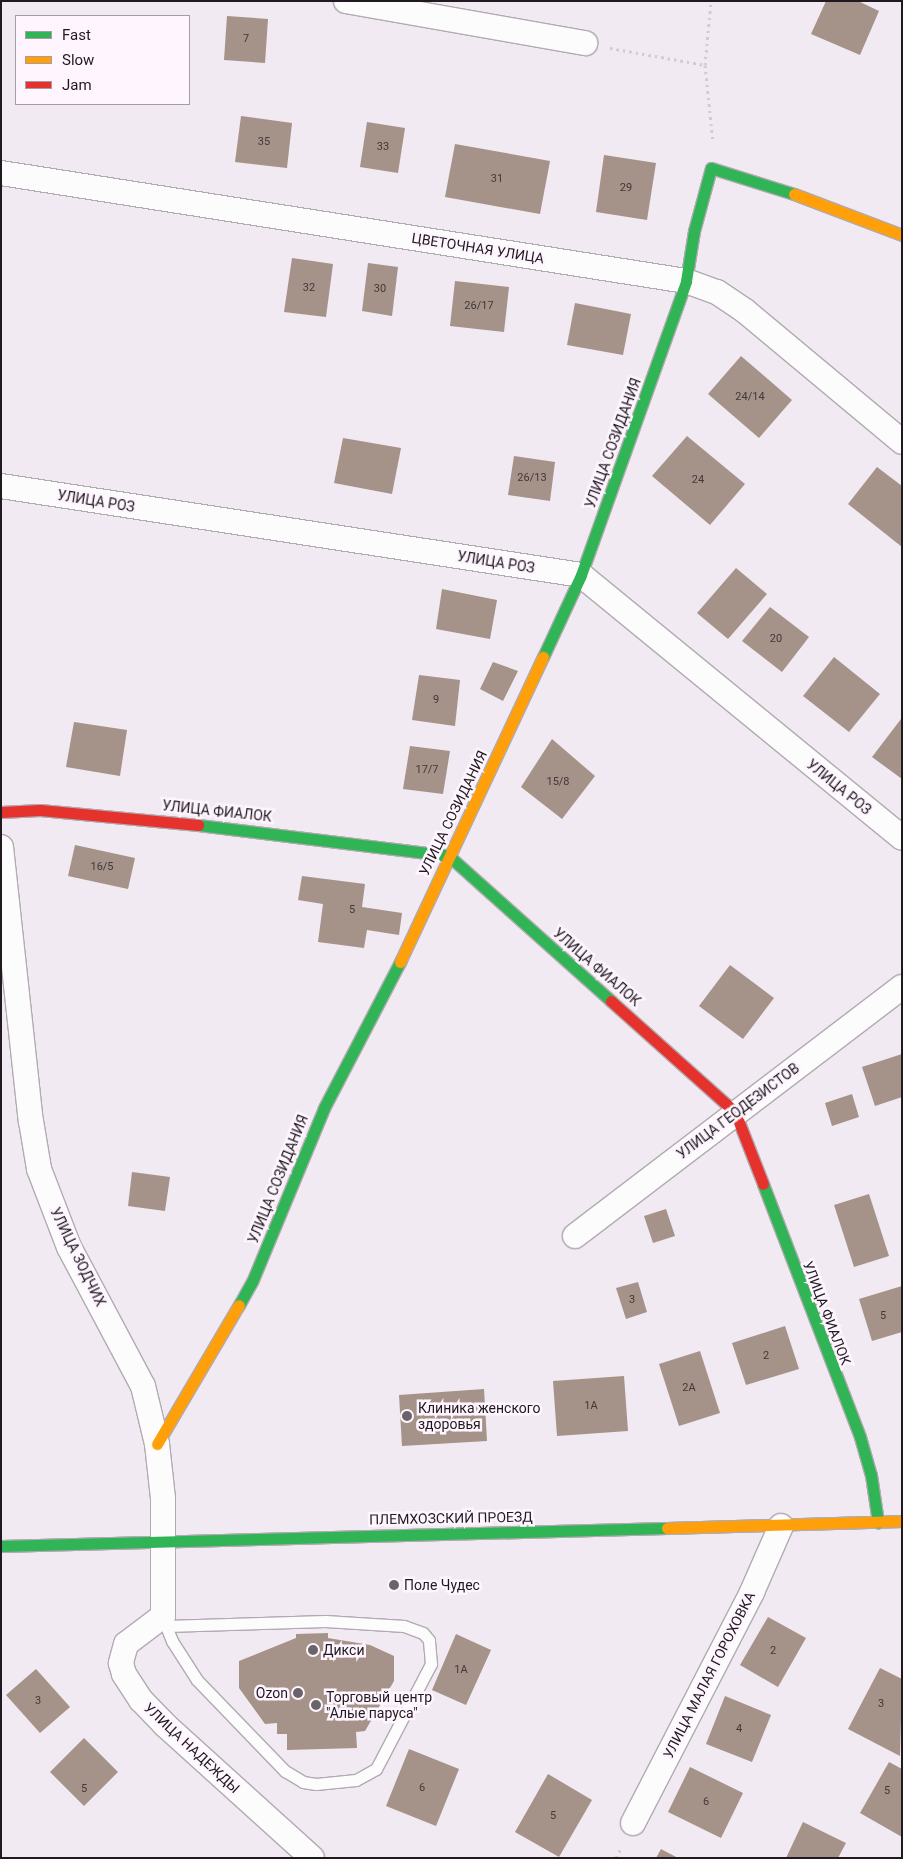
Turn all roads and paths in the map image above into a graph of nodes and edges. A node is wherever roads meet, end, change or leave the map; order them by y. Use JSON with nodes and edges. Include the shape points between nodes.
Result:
{"nodes":[{"id":1,"x":346,"y":1,"type":"edge"},
{"id":2,"x":711,"y":1,"type":"edge"},
{"id":3,"x":585,"y":43,"type":"joint"},
{"id":4,"x":705,"y":65,"type":"junction"},
{"id":5,"x":711,"y":168,"type":"junction"},
{"id":6,"x":1,"y":173,"type":"edge"},
{"id":7,"x":902,"y":234,"type":"edge"},
{"id":8,"x":686,"y":281,"type":"junction"},
{"id":9,"x":902,"y":442,"type":"edge"},
{"id":10,"x":1,"y":486,"type":"edge"},
{"id":11,"x":582,"y":575,"type":"junction"},
{"id":12,"x":1,"y":812,"type":"edge"},
{"id":13,"x":902,"y":838,"type":"edge"},
{"id":14,"x":1,"y":847,"type":"edge"},
{"id":15,"x":449,"y":856,"type":"junction"},
{"id":16,"x":902,"y":987,"type":"edge"},
{"id":17,"x":735,"y":1112,"type":"junction"},
{"id":18,"x":575,"y":1236,"type":"dead end"},
{"id":19,"x":157,"y":1444,"type":"junction"},
{"id":20,"x":902,"y":1521,"type":"edge"},
{"id":21,"x":878,"y":1522,"type":"junction"},
{"id":22,"x":781,"y":1526,"type":"junction"},
{"id":23,"x":164,"y":1541,"type":"junction"},
{"id":24,"x":1,"y":1546,"type":"edge"},
{"id":25,"x":164,"y":1621,"type":"junction"},
{"id":26,"x":634,"y":1823,"type":"dead end"},
{"id":27,"x":312,"y":1858,"type":"edge"}],
"edges":[{"from":1,"to":3,"type":"street"},
{"from":2,"to":4,"type":"path"},
{"from":3,"to":4,"type":"path"},
{"from":4,"to":5,"type":"path","via":[[713,134]]},
{"from":5,"to":7,"type":"street","via":[[772,186]]},
{"from":5,"to":8,"type":"street","name":"УЛИЦА СОЗИДАНИЯ","via":[[694,231]]},
{"from":6,"to":8,"type":"street","name":"ЦВЕТОЧНАЯ УЛИЦА"},
{"from":8,"to":9,"type":"street","name":"ЦВЕТОЧНАЯ УЛИЦА","via":[[717,292],[745,310]]},
{"from":8,"to":11,"type":"street","name":"УЛИЦА СОЗИДАНИЯ"},
{"from":10,"to":11,"type":"street","name":"УЛИЦА РОЗ"},
{"from":11,"to":13,"type":"street","name":"УЛИЦА РОЗ"},
{"from":11,"to":15,"type":"street","name":"УЛИЦА СОЗИДАНИЯ"},
{"from":12,"to":15,"type":"street","name":"УЛИЦА ФИАЛОК","via":[[40,810],[135,817]]},
{"from":14,"to":19,"type":"street","name":"УЛИЦА ЗОДЧИХ","via":[[39,1168],[70,1247],[143,1386]]},
{"from":15,"to":17,"type":"street","name":"УЛИЦА ФИАЛОК"},
{"from":15,"to":19,"type":"street","name":"УЛИЦА СОЗИДАНИЯ","via":[[383,997],[316,1125],[252,1282]]},
{"from":16,"to":17,"type":"street","name":"УЛИЦА ГЕОДЕЗИСТОВ"},
{"from":17,"to":18,"type":"street","name":"УЛИЦА ГЕОДЕЗИСТОВ"},
{"from":17,"to":21,"type":"street","name":"УЛИЦА ФИАЛОК","via":[[860,1437],[871,1475]]},
{"from":19,"to":23,"type":"street","name":"УЛИЦА ЗОДЧИХ"},
{"from":20,"to":21,"type":"street","name":"ПЛЕМХОЗСКИЙ ПРОЕЗД"},
{"from":21,"to":22,"type":"street","name":"ПЛЕМХОЗСКИЙ ПРОЕЗД"},
{"from":22,"to":23,"type":"street","name":"ПЛЕМХОЗСКИЙ ПРОЕЗД"},
{"from":22,"to":26,"type":"street","name":"УЛИЦА МАЛАЯ ГОРОХОВКА","via":[[752,1592]]},
{"from":23,"to":24,"type":"street","name":"ПЛЕМХОЗСКИЙ ПРОЕЗД"},
{"from":23,"to":25,"type":"street"},
{"from":25,"to":25,"type":"lane","via":[[197,1680],[285,1771],[303,1782],[356,1780],[376,1770],[426,1678],[430,1664],[428,1640],[423,1633],[404,1626],[325,1621]]},
{"from":25,"to":27,"type":"street","name":"УЛИЦА НАДЕЖДЫ","via":[[134,1635],[122,1652],[124,1674],[130,1686],[165,1725]]}]}
